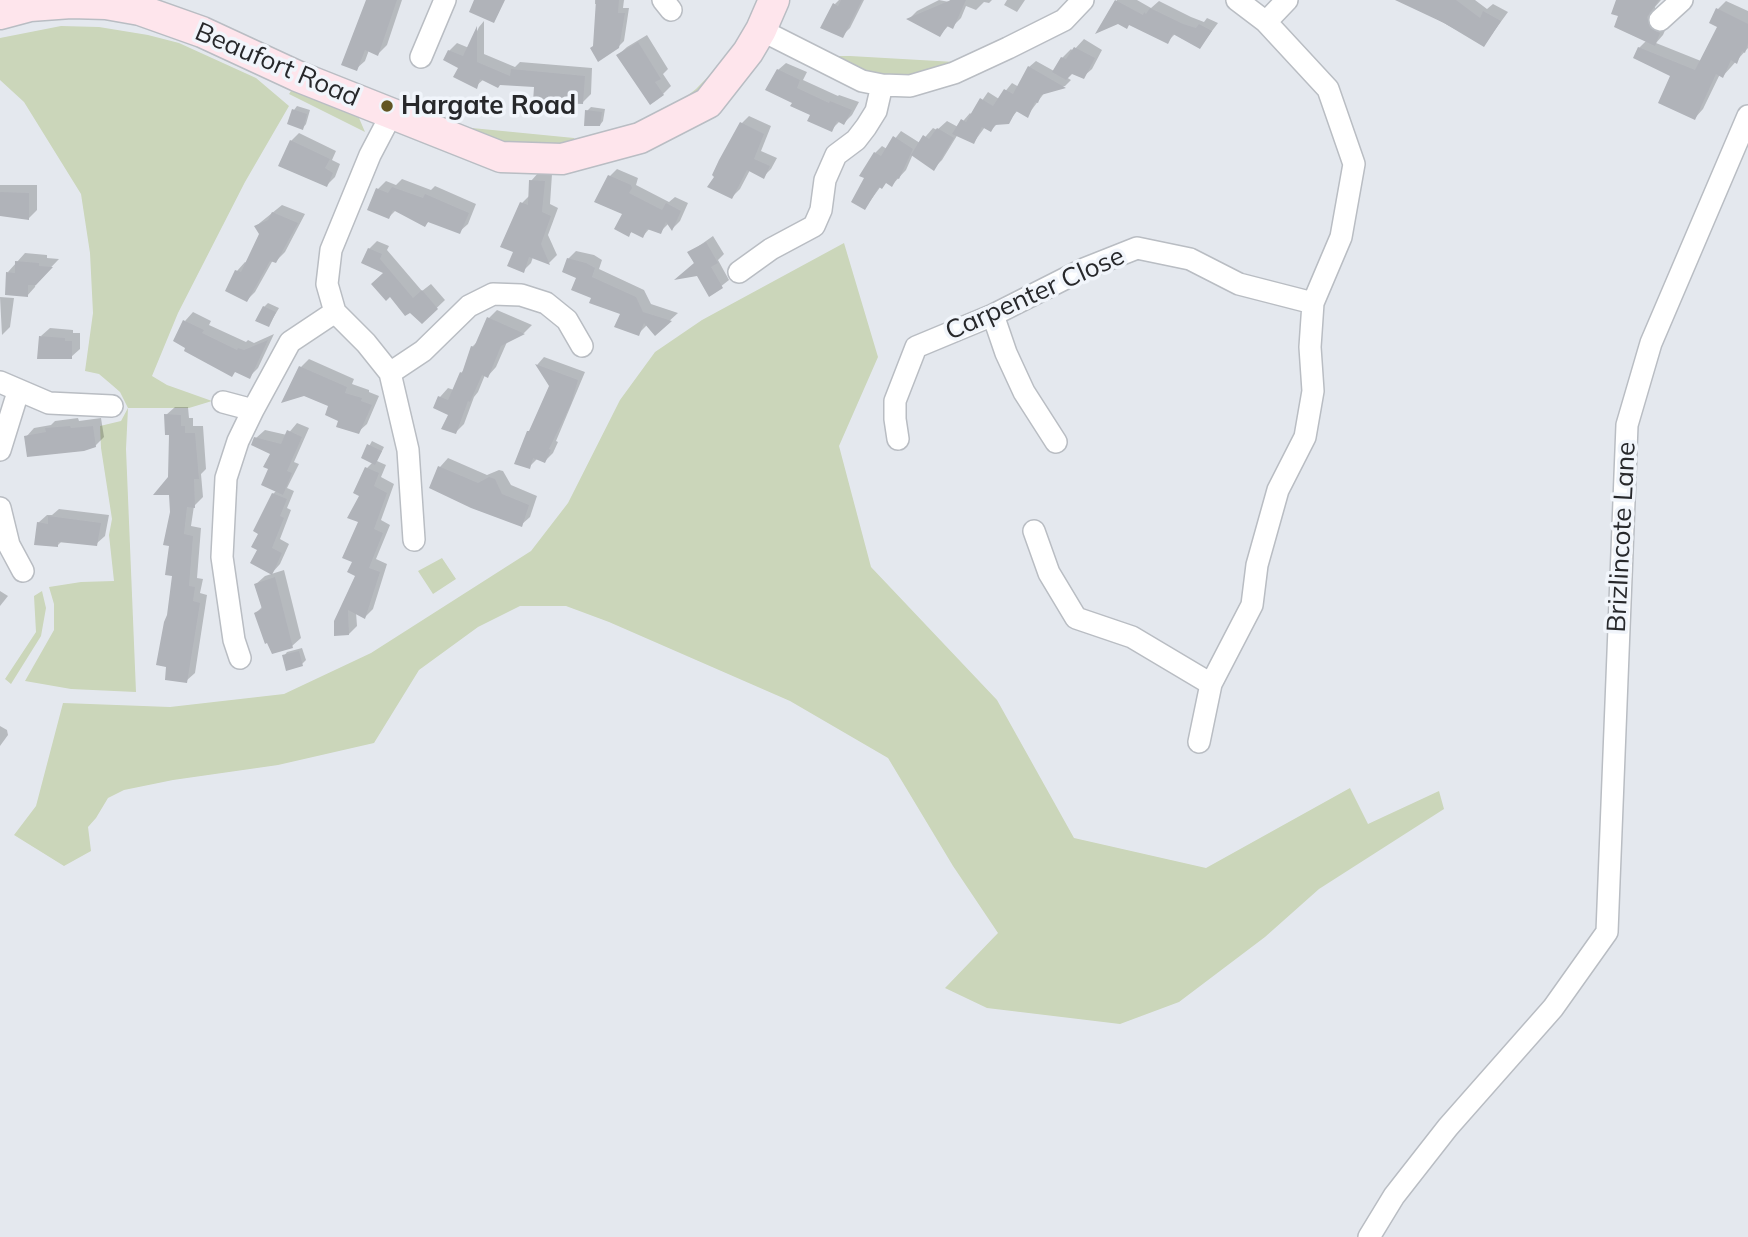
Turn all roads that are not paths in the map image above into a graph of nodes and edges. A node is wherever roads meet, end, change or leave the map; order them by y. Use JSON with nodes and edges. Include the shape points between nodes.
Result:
{"nodes":[{"id":1,"x":445,"y":0,"type":"edge"},
{"id":2,"x":774,"y":0,"type":"edge"},
{"id":3,"x":1083,"y":0,"type":"edge"},
{"id":4,"x":1237,"y":0,"type":"edge"},
{"id":5,"x":1287,"y":0,"type":"edge"},
{"id":6,"x":1682,"y":0,"type":"edge"},
{"id":7,"x":141,"y":5,"type":"edge"},
{"id":8,"x":0,"y":14,"type":"edge"},
{"id":9,"x":1660,"y":20,"type":"dead end"},
{"id":10,"x":1266,"y":22,"type":"junction"},
{"id":11,"x":761,"y":30,"type":"junction"},
{"id":12,"x":421,"y":57,"type":"dead end"},
{"id":13,"x":881,"y":85,"type":"junction"},
{"id":14,"x":392,"y":113,"type":"junction"},
{"id":15,"x":1748,"y":116,"type":"edge"},
{"id":16,"x":739,"y":272,"type":"dead end"},
{"id":17,"x":1313,"y":303,"type":"junction"},
{"id":18,"x":335,"y":312,"type":"junction"},
{"id":19,"x":993,"y":314,"type":"junction"},
{"id":20,"x":582,"y":346,"type":"dead end"},
{"id":21,"x":390,"y":373,"type":"junction"},
{"id":22,"x":9,"y":387,"type":"edge"},
{"id":23,"x":223,"y":402,"type":"dead end"},
{"id":24,"x":111,"y":406,"type":"dead end"},
{"id":25,"x":253,"y":410,"type":"junction"},
{"id":26,"x":898,"y":439,"type":"dead end"},
{"id":27,"x":1056,"y":442,"type":"dead end"},
{"id":28,"x":0,"y":450,"type":"edge"},
{"id":29,"x":0,"y":508,"type":"edge"},
{"id":30,"x":1034,"y":531,"type":"dead end"},
{"id":31,"x":414,"y":540,"type":"dead end"},
{"id":32,"x":23,"y":571,"type":"dead end"},
{"id":33,"x":240,"y":658,"type":"dead end"},
{"id":34,"x":1211,"y":684,"type":"junction"},
{"id":35,"x":1199,"y":742,"type":"dead end"},
{"id":36,"x":1369,"y":1237,"type":"edge"}],
"edges":[{"from":1,"to":12,"type":"street"},
{"from":2,"to":11,"type":"street","name":"Beaufort Road"},
{"from":3,"to":13,"type":"street","via":[[1064,20],[954,73],[910,86]]},
{"from":4,"to":10,"type":"street"},
{"from":5,"to":10,"type":"street"},
{"from":6,"to":9,"type":"street"},
{"from":7,"to":8,"type":"street","name":"Beaufort Road","via":[[71,3]]},
{"from":7,"to":14,"type":"street","name":"Beaufort Road","via":[[297,76]]},
{"from":10,"to":17,"type":"street","via":[[1328,89],[1353,164],[1340,237]]},
{"from":11,"to":13,"type":"street","via":[[862,81]]},
{"from":11,"to":14,"type":"street","name":"Beaufort Road","via":[[708,103],[640,138],[562,159],[501,158]]},
{"from":13,"to":16,"type":"street","via":[[876,111],[866,127],[836,155],[814,226]]},
{"from":14,"to":18,"type":"street","via":[[331,250],[327,284]]},
{"from":15,"to":36,"type":"street","name":"Brizlincote Lane","via":[[1651,343],[1628,425],[1607,932],[1553,1008],[1394,1196]]},
{"from":17,"to":19,"type":"street","name":"Carpenter Close","via":[[1239,284],[1190,259],[1137,248]]},
{"from":17,"to":34,"type":"street","via":[[1312,391],[1305,436],[1278,490],[1257,565],[1252,605]]},
{"from":18,"to":21,"type":"street"},
{"from":18,"to":25,"type":"street","via":[[290,342]]},
{"from":19,"to":26,"type":"street","name":"Carpenter Close","via":[[916,347],[895,401]]},
{"from":19,"to":27,"type":"street","via":[[1024,391]]},
{"from":20,"to":21,"type":"street","via":[[567,320],[546,303],[520,295],[493,294],[469,306],[423,351]]},
{"from":21,"to":31,"type":"street","via":[[408,450]]},
{"from":22,"to":24,"type":"street","via":[[49,403]]},
{"from":22,"to":28,"type":"street"},
{"from":23,"to":25,"type":"street"},
{"from":25,"to":33,"type":"street","via":[[226,478],[222,557]]},
{"from":29,"to":32,"type":"street","via":[[9,545]]},
{"from":30,"to":34,"type":"street","via":[[1049,573],[1076,618],[1132,637]]},
{"from":34,"to":35,"type":"street"}]}
